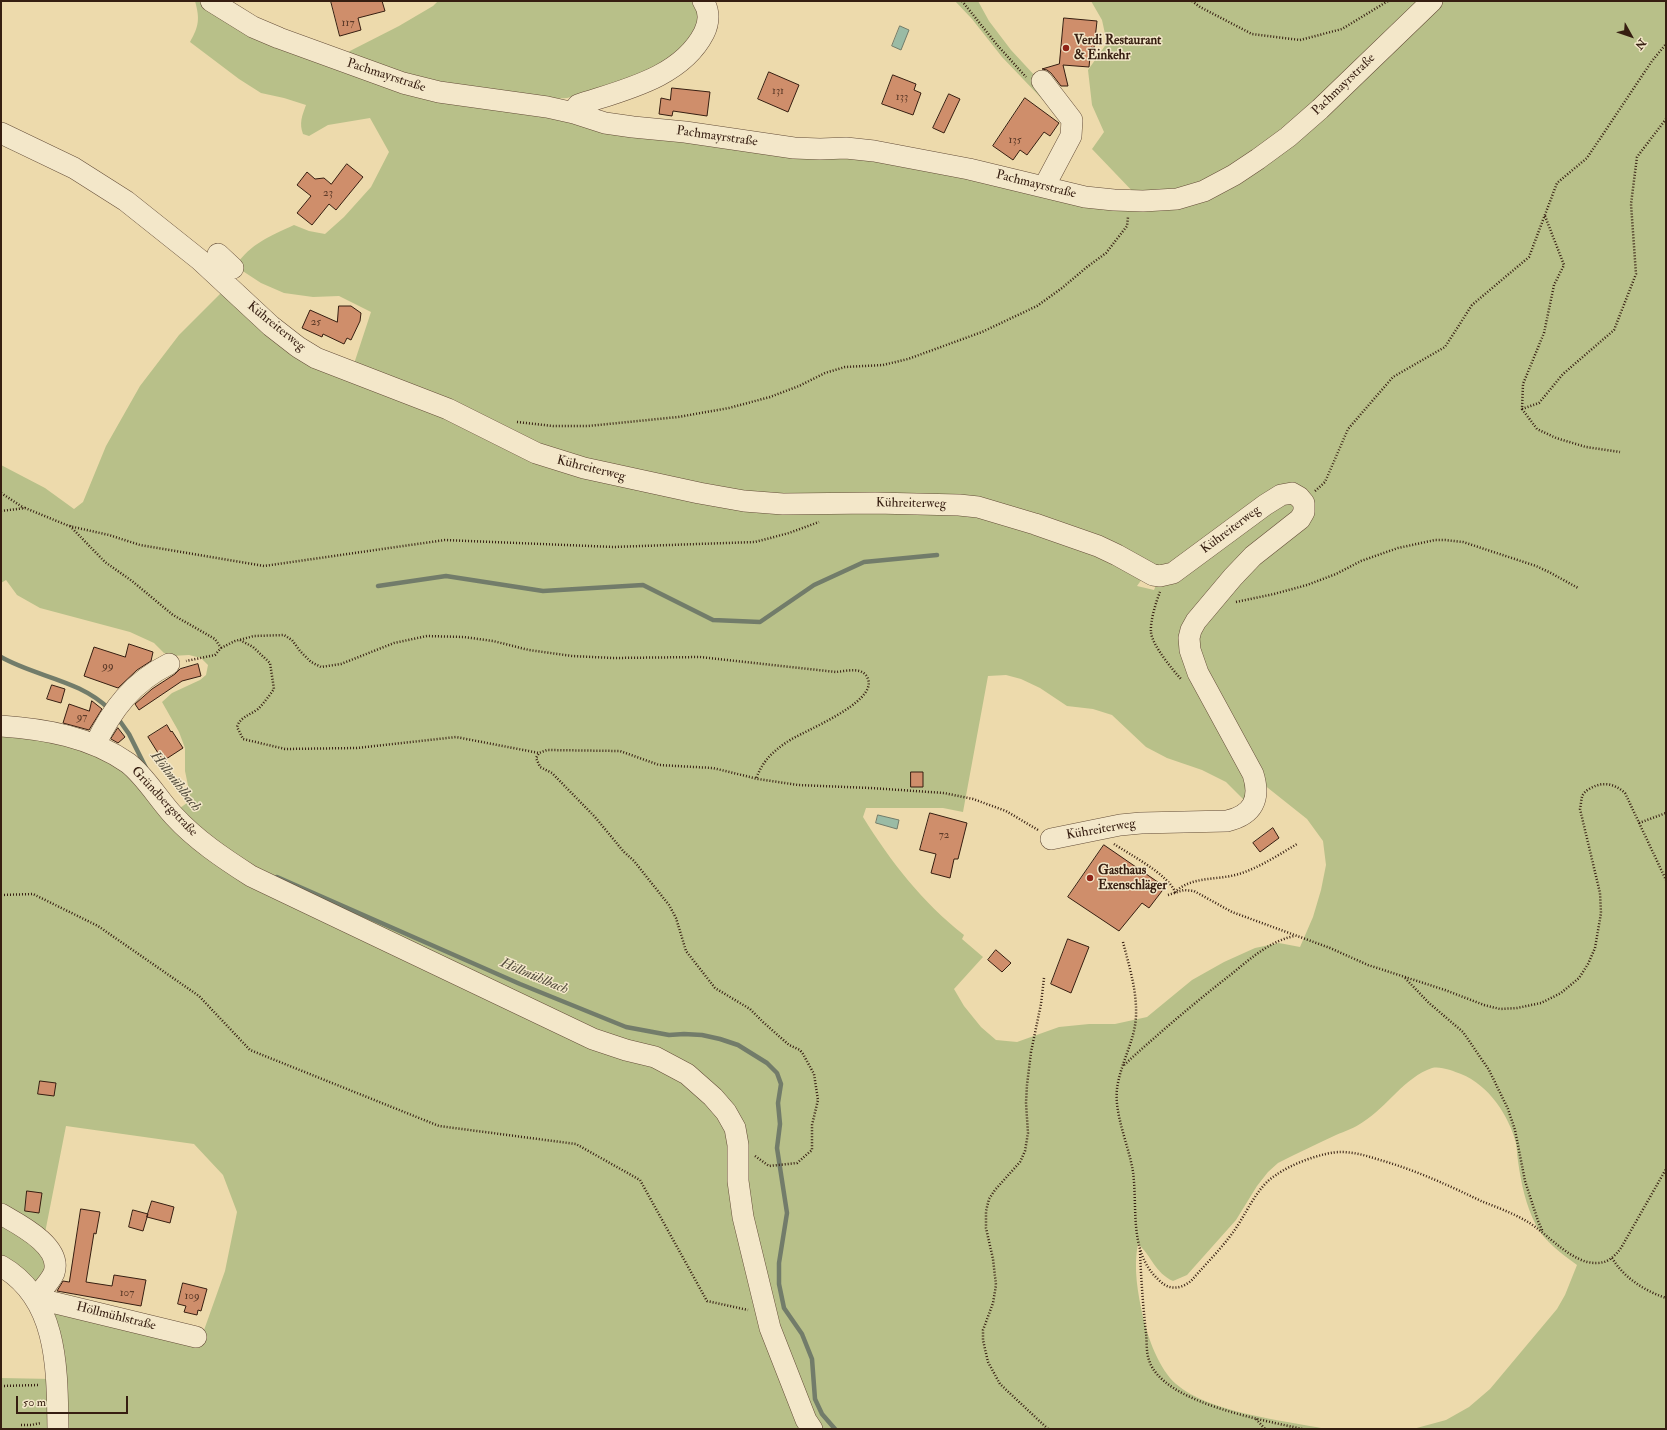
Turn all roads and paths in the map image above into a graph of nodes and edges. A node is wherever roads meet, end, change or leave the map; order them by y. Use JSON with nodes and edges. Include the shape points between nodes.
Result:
{"nodes":[{"id":1,"x":211,"y":1,"type":"edge"},
{"id":2,"x":703,"y":1,"type":"edge"},
{"id":3,"x":962,"y":1,"type":"edge"},
{"id":4,"x":1192,"y":1,"type":"edge"},
{"id":5,"x":1388,"y":1,"type":"edge"},
{"id":6,"x":1432,"y":1,"type":"edge"},
{"id":7,"x":1666,"y":44,"type":"edge"},
{"id":8,"x":1035,"y":80,"type":"joint"},
{"id":9,"x":574,"y":113,"type":"junction"},
{"id":10,"x":1666,"y":118,"type":"edge"},
{"id":11,"x":1,"y":133,"type":"edge"},
{"id":12,"x":1044,"y":187,"type":"junction"},
{"id":13,"x":1128,"y":201,"type":"junction"},
{"id":14,"x":1545,"y":216,"type":"junction"},
{"id":15,"x":1522,"y":409,"type":"junction"},
{"id":16,"x":509,"y":422,"type":"dead end"},
{"id":17,"x":1620,"y":452,"type":"dead end"},
{"id":18,"x":1,"y":493,"type":"edge"},
{"id":19,"x":1304,"y":503,"type":"junction"},
{"id":20,"x":25,"y":508,"type":"junction"},
{"id":21,"x":1,"y":511,"type":"edge"},
{"id":22,"x":821,"y":522,"type":"dead end"},
{"id":23,"x":69,"y":526,"type":"junction"},
{"id":24,"x":1578,"y":588,"type":"dead end"},
{"id":25,"x":1234,"y":603,"type":"dead end"},
{"id":26,"x":240,"y":640,"type":"junction"},
{"id":27,"x":221,"y":648,"type":"junction"},
{"id":28,"x":169,"y":664,"type":"joint"},
{"id":29,"x":1,"y":726,"type":"edge"},
{"id":30,"x":95,"y":745,"type":"junction"},
{"id":31,"x":539,"y":753,"type":"junction"},
{"id":32,"x":756,"y":779,"type":"junction"},
{"id":33,"x":1666,"y":813,"type":"edge"},
{"id":34,"x":1639,"y":823,"type":"junction"},
{"id":35,"x":1051,"y":840,"type":"joint"},
{"id":36,"x":1110,"y":842,"type":"dead end"},
{"id":37,"x":1297,"y":844,"type":"dead end"},
{"id":38,"x":1666,"y":880,"type":"edge"},
{"id":39,"x":1175,"y":892,"type":"junction"},
{"id":40,"x":1168,"y":895,"type":"dead end"},
{"id":41,"x":1,"y":896,"type":"edge"},
{"id":42,"x":1294,"y":936,"type":"junction"},
{"id":43,"x":1123,"y":942,"type":"dead end"},
{"id":44,"x":1404,"y":977,"type":"junction"},
{"id":45,"x":1044,"y":978,"type":"dead end"},
{"id":46,"x":1123,"y":1065,"type":"junction"},
{"id":47,"x":769,"y":1166,"type":"dead end"},
{"id":48,"x":1666,"y":1169,"type":"edge"},
{"id":49,"x":1,"y":1214,"type":"edge"},
{"id":50,"x":1543,"y":1233,"type":"junction"},
{"id":51,"x":1140,"y":1249,"type":"junction"},
{"id":52,"x":1612,"y":1258,"type":"junction"},
{"id":53,"x":1,"y":1266,"type":"edge"},
{"id":54,"x":35,"y":1298,"type":"junction"},
{"id":55,"x":1666,"y":1298,"type":"edge"},
{"id":56,"x":767,"y":1315,"type":"junction"},
{"id":57,"x":196,"y":1337,"type":"dead end"},
{"id":58,"x":56,"y":1385,"type":"junction"},
{"id":59,"x":1,"y":1386,"type":"edge"},
{"id":60,"x":1256,"y":1419,"type":"junction"},
{"id":61,"x":58,"y":1429,"type":"edge"},
{"id":62,"x":812,"y":1429,"type":"edge"},
{"id":63,"x":1048,"y":1429,"type":"edge"},
{"id":64,"x":1265,"y":1429,"type":"edge"},
{"id":65,"x":1302,"y":1429,"type":"edge"}],
"edges":[{"from":1,"to":9,"type":"street","name":"Pachmayrstraße","via":[[253,27],[403,83],[439,92],[521,102]]},
{"from":2,"to":9,"type":"street","via":[[709,14],[707,27],[700,42],[687,56],[648,81],[578,105]]},
{"from":3,"to":8,"type":"path","via":[[998,46]]},
{"from":4,"to":5,"type":"path","via":[[1252,34],[1300,40],[1342,29]]},
{"from":6,"to":13,"type":"street","name":"Pachmayrstraße","via":[[1320,109],[1288,137],[1234,175],[1204,191],[1177,200]]},
{"from":7,"to":14,"type":"path","via":[[1588,158],[1557,183]]},
{"from":8,"to":12,"type":"street","via":[[1072,120],[1071,136]]},
{"from":9,"to":12,"type":"street","name":"Pachmayrstraße","via":[[605,123],[633,128],[685,132],[794,148],[874,151],[969,169]]},
{"from":10,"to":15,"type":"path","via":[[1637,157],[1631,204],[1636,274],[1614,330],[1563,374],[1539,403]]},
{"from":11,"to":19,"type":"street","name":"Kühreiterweg","via":[[74,168],[126,201],[200,260],[271,326],[316,358],[448,409],[536,453],[577,466],[664,486],[744,500],[784,504],[875,503],[978,507],[1091,543],[1117,554],[1148,574],[1160,576],[1173,573],[1281,495],[1292,493],[1300,497]]},
{"from":12,"to":13,"type":"street","name":"Pachmayrstraße","via":[[1085,197]]},
{"from":13,"to":16,"type":"path","via":[[1127,226],[1106,253],[1037,306],[982,332],[908,359],[883,365],[845,367],[770,397],[729,408],[678,417],[588,426]]},
{"from":14,"to":15,"type":"path","via":[[1564,266],[1554,285],[1544,333],[1523,384]]},
{"from":14,"to":19,"type":"path","via":[[1529,257],[1472,305],[1445,347],[1393,377],[1348,429],[1325,482]]},
{"from":15,"to":17,"type":"path","via":[[1537,429],[1556,438],[1586,447]]},
{"from":18,"to":20,"type":"path"},
{"from":19,"to":35,"type":"street","name":"Kühreiterweg","via":[[1304,512],[1300,519],[1253,556],[1233,577],[1196,621],[1189,638],[1190,650],[1198,673],[1253,774],[1257,790],[1250,808],[1240,817],[1228,821],[1140,823]]},
{"from":20,"to":21,"type":"path"},
{"from":20,"to":23,"type":"path"},
{"from":22,"to":23,"type":"path","via":[[755,542],[613,547],[445,540],[264,566],[140,545]]},
{"from":23,"to":27,"type":"path","via":[[105,562],[132,580],[173,614],[215,639]]},
{"from":24,"to":25,"type":"path","via":[[1536,566],[1462,542],[1440,540],[1398,548],[1307,585]]},
{"from":26,"to":27,"type":"path"},
{"from":26,"to":31,"type":"path","via":[[253,647],[270,663],[274,689],[256,710],[239,721],[237,727],[243,739],[285,750],[357,748],[456,737]]},
{"from":26,"to":32,"type":"path","via":[[254,636],[284,635],[292,640],[311,662],[321,666],[341,664],[394,643],[427,636],[494,641],[529,650],[572,656],[700,657],[836,672],[858,670],[866,674],[869,682],[867,693],[855,704],[787,742],[760,766]]},
{"from":27,"to":28,"type":"path","via":[[216,655]]},
{"from":28,"to":30,"type":"street","via":[[134,687],[114,713]]},
{"from":29,"to":30,"type":"street","name":"Gründbergstraße","via":[[48,731]]},
{"from":30,"to":56,"type":"street","name":"Gründbergstraße","via":[[129,764],[186,829],[250,876],[593,1039],[655,1057],[702,1085],[726,1112],[735,1128],[743,1217]]},
{"from":31,"to":32,"type":"path","via":[[547,750],[620,751],[659,765],[713,768]]},
{"from":31,"to":47,"type":"path","via":[[536,758],[540,767],[552,773],[595,817],[670,906],[686,951],[715,988],[750,1009],[789,1045],[803,1054],[814,1074],[818,1100],[812,1125],[812,1150],[797,1163]]},
{"from":32,"to":35,"type":"path","via":[[798,785],[959,796],[1006,811],[1030,824]]},
{"from":33,"to":34,"type":"path"},
{"from":34,"to":38,"type":"path"},
{"from":34,"to":44,"type":"path","via":[[1625,793],[1616,786],[1596,785],[1582,796],[1580,809],[1600,893],[1602,913],[1595,948],[1588,964],[1579,978],[1561,993],[1541,1003],[1500,1009]]},
{"from":36,"to":39,"type":"path","via":[[1157,873],[1172,885]]},
{"from":37,"to":39,"type":"path","via":[[1244,873],[1187,884]]},
{"from":39,"to":40,"type":"path"},
{"from":39,"to":42,"type":"path","via":[[1194,891],[1232,912]]},
{"from":41,"to":56,"type":"path","via":[[33,894],[98,926],[199,996],[250,1050],[439,1126],[576,1144],[640,1180],[707,1301]]},
{"from":42,"to":44,"type":"path"},
{"from":42,"to":46,"type":"path","via":[[1274,943],[1257,954],[1179,1016]]},
{"from":43,"to":46,"type":"path","via":[[1132,976],[1136,1017]]},
{"from":44,"to":50,"type":"path","via":[[1463,1032],[1490,1070],[1515,1130],[1525,1181]]},
{"from":45,"to":63,"type":"path","via":[[1027,1085],[1028,1133],[1025,1151],[1020,1162],[1007,1174],[989,1199],[986,1211],[986,1228],[994,1259],[996,1285],[993,1303],[983,1330],[983,1340],[988,1362],[1000,1384]]},
{"from":46,"to":51,"type":"path","via":[[1117,1088],[1117,1106],[1133,1172],[1136,1233]]},
{"from":48,"to":52,"type":"path","via":[[1636,1224]]},
{"from":49,"to":54,"type":"street","via":[[39,1238],[52,1255],[55,1263],[54,1273]]},
{"from":50,"to":51,"type":"path","via":[[1528,1222],[1401,1166],[1360,1154],[1341,1152],[1296,1165],[1270,1179],[1231,1235],[1184,1286],[1177,1288],[1163,1284],[1147,1265]]},
{"from":50,"to":52,"type":"path","via":[[1563,1250],[1584,1260],[1596,1264]]},
{"from":51,"to":60,"type":"path","via":[[1141,1290],[1149,1361],[1157,1373],[1169,1385],[1192,1399]]},
{"from":52,"to":55,"type":"path","via":[[1630,1280]]},
{"from":53,"to":54,"type":"street"},
{"from":54,"to":57,"type":"street","name":"Höllmühlstraße"},
{"from":54,"to":58,"type":"street","via":[[44,1314],[51,1338]]},
{"from":56,"to":62,"type":"street","name":"Gründbergstraße","via":[[803,1413]]},
{"from":58,"to":59,"type":"path"},
{"from":58,"to":61,"type":"street"},
{"from":60,"to":64,"type":"path"},
{"from":60,"to":65,"type":"path"}]}
